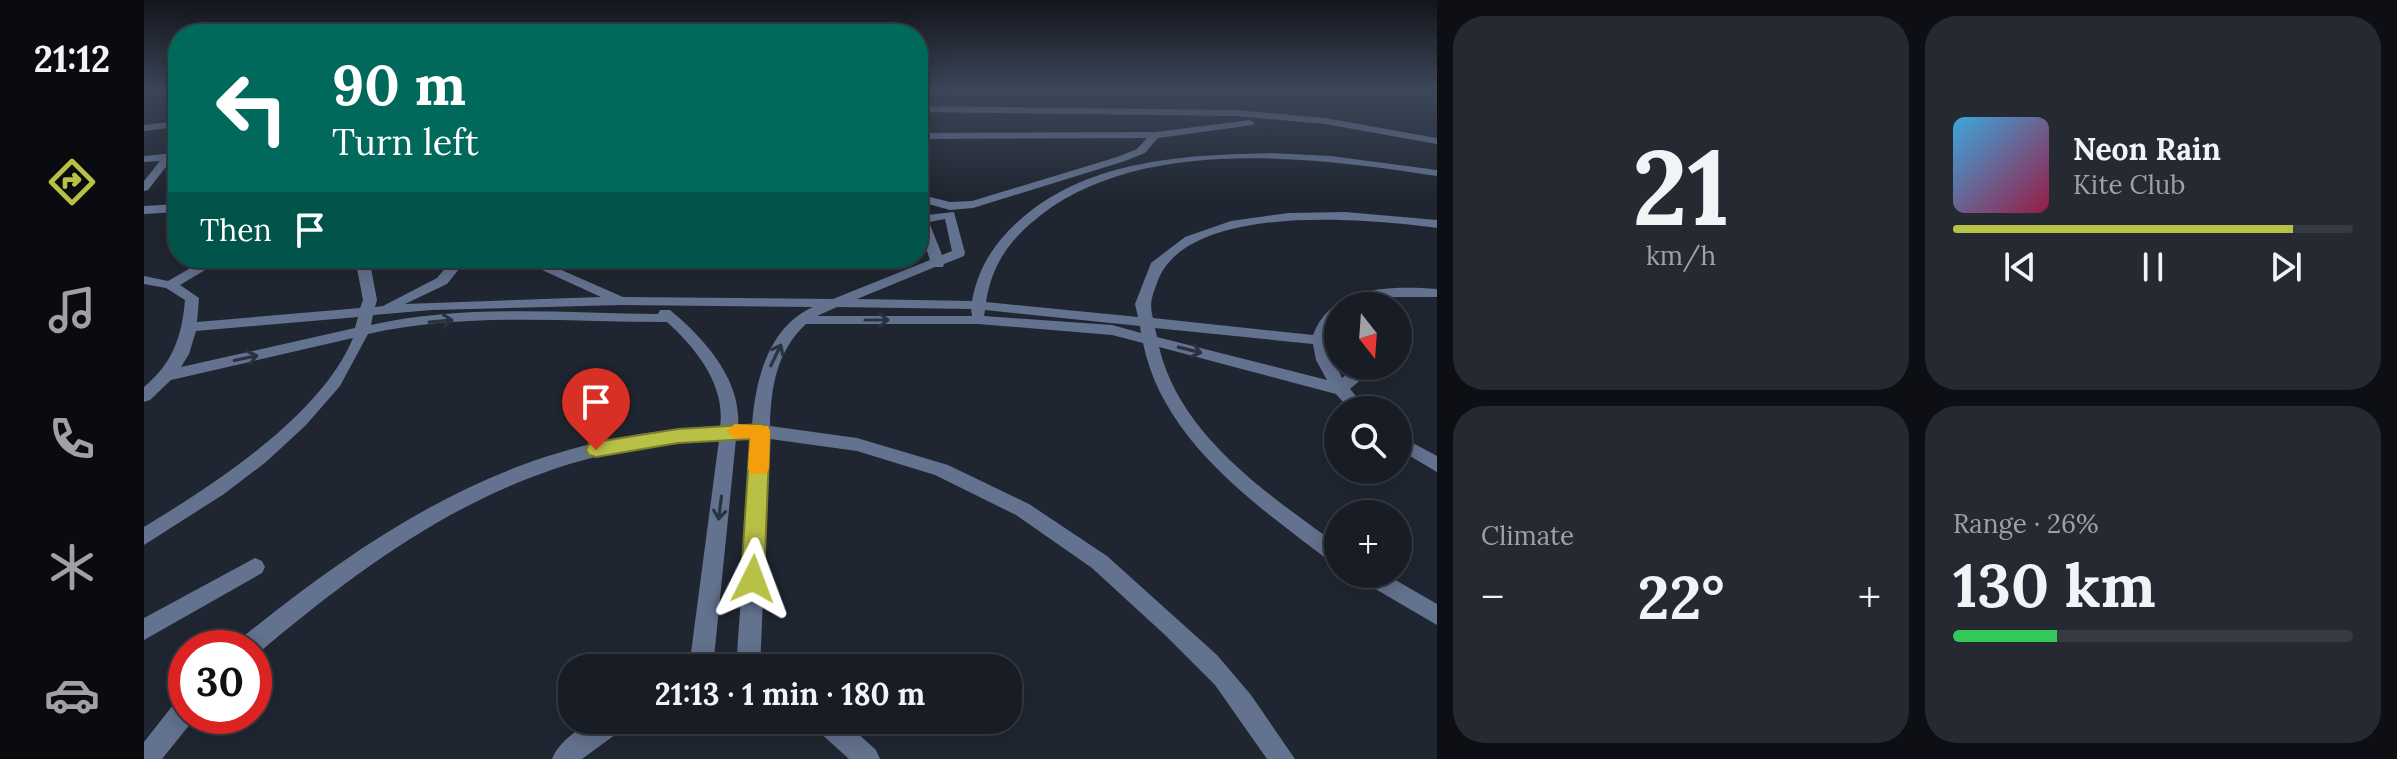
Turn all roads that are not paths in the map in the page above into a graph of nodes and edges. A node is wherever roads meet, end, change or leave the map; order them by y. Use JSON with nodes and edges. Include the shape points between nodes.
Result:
{"nodes":[{"id":1,"x":1136,"y":125,"type":"edge"},
{"id":2,"x":1223,"y":125,"type":"edge"},
{"id":3,"x":1304,"y":125,"type":"edge"},
{"id":4,"x":1348,"y":125,"type":"edge"},
{"id":5,"x":1372,"y":128,"type":"junction"},
{"id":6,"x":1137,"y":135,"type":"junction"},
{"id":7,"x":1155,"y":135,"type":"junction"},
{"id":8,"x":928,"y":136,"type":"edge"},
{"id":9,"x":1437,"y":141,"type":"edge"},
{"id":10,"x":168,"y":157,"type":"edge"},
{"id":11,"x":144,"y":159,"type":"edge"},
{"id":12,"x":168,"y":162,"type":"edge"},
{"id":13,"x":1437,"y":173,"type":"edge"},
{"id":14,"x":144,"y":188,"type":"edge"},
{"id":15,"x":928,"y":200,"type":"edge"},
{"id":16,"x":168,"y":209,"type":"edge"},
{"id":17,"x":144,"y":210,"type":"edge"},
{"id":18,"x":928,"y":218,"type":"edge"},
{"id":19,"x":1437,"y":224,"type":"edge"},
{"id":20,"x":928,"y":236,"type":"edge"},
{"id":21,"x":938,"y":264,"type":"junction"},
{"id":22,"x":200,"y":268,"type":"edge"},
{"id":23,"x":364,"y":268,"type":"edge"},
{"id":24,"x":453,"y":268,"type":"edge"},
{"id":25,"x":546,"y":268,"type":"edge"},
{"id":26,"x":927,"y":268,"type":"edge"},
{"id":27,"x":928,"y":268,"type":"edge"},
{"id":28,"x":144,"y":280,"type":"edge"},
{"id":29,"x":170,"y":285,"type":"junction"},
{"id":30,"x":1412,"y":292,"type":"edge"},
{"id":31,"x":1437,"y":293,"type":"edge"},
{"id":32,"x":621,"y":301,"type":"junction"},
{"id":33,"x":651,"y":302,"type":"junction"},
{"id":34,"x":835,"y":303,"type":"junction"},
{"id":35,"x":978,"y":312,"type":"junction"},
{"id":36,"x":369,"y":313,"type":"junction"},
{"id":37,"x":671,"y":318,"type":"junction"},
{"id":38,"x":799,"y":320,"type":"junction"},
{"id":39,"x":1141,"y":321,"type":"junction"},
{"id":40,"x":1324,"y":324,"type":"edge"},
{"id":41,"x":191,"y":327,"type":"junction"},
{"id":42,"x":364,"y":332,"type":"junction"},
{"id":43,"x":1146,"y":340,"type":"junction"},
{"id":44,"x":1319,"y":340,"type":"junction"},
{"id":45,"x":1324,"y":342,"type":"edge"},
{"id":46,"x":170,"y":375,"type":"junction"},
{"id":47,"x":1350,"y":380,"type":"edge"},
{"id":48,"x":1340,"y":389,"type":"junction"},
{"id":49,"x":144,"y":396,"type":"edge"},
{"id":50,"x":1347,"y":396,"type":"edge"},
{"id":51,"x":729,"y":431,"type":"junction"},
{"id":52,"x":761,"y":431,"type":"junction"},
{"id":53,"x":1412,"y":450,"type":"edge"},
{"id":54,"x":1437,"y":465,"type":"edge"},
{"id":55,"x":144,"y":537,"type":"edge"},
{"id":56,"x":1324,"y":545,"type":"edge"},
{"id":57,"x":255,"y":567,"type":"dead end"},
{"id":58,"x":1391,"y":588,"type":"edge"},
{"id":59,"x":1437,"y":615,"type":"edge"},
{"id":60,"x":144,"y":630,"type":"edge"},
{"id":61,"x":269,"y":630,"type":"edge"},
{"id":62,"x":703,"y":654,"type":"edge"},
{"id":63,"x":749,"y":654,"type":"edge"},
{"id":64,"x":168,"y":732,"type":"edge"},
{"id":65,"x":594,"y":734,"type":"edge"},
{"id":66,"x":840,"y":734,"type":"edge"},
{"id":67,"x":146,"y":759,"type":"edge"},
{"id":68,"x":565,"y":759,"type":"edge"},
{"id":69,"x":867,"y":759,"type":"edge"},
{"id":70,"x":1282,"y":759,"type":"edge"}],
"edges":[{"from":1,"to":6,"type":"street"},
{"from":2,"to":7,"type":"street"},
{"from":3,"to":5,"type":"street"},
{"from":4,"to":5,"type":"street"},
{"from":5,"to":9,"type":"street"},
{"from":6,"to":7,"type":"street"},
{"from":6,"to":8,"type":"street"},
{"from":7,"to":15,"type":"street","via":[[1141,151],[1121,159],[973,204]]},
{"from":10,"to":11,"type":"street"},
{"from":12,"to":14,"type":"street"},
{"from":13,"to":35,"type":"street","via":[[1254,156],[1202,158],[1118,173],[1045,203],[1020,223],[994,259]]},
{"from":16,"to":17,"type":"street"},
{"from":18,"to":21,"type":"street","via":[[950,215],[959,253]]},
{"from":19,"to":39,"type":"street","via":[[1316,213],[1227,225],[1187,240],[1160,264],[1145,293]]},
{"from":20,"to":21,"type":"street"},
{"from":21,"to":27,"type":"street"},
{"from":22,"to":29,"type":"street"},
{"from":23,"to":36,"type":"street"},
{"from":24,"to":36,"type":"street","via":[[442,281]]},
{"from":25,"to":32,"type":"street"},
{"from":26,"to":34,"type":"street"},
{"from":28,"to":29,"type":"street"},
{"from":29,"to":41,"type":"street","via":[[192,298]]},
{"from":30,"to":31,"type":"street"},
{"from":32,"to":33,"type":"street"},
{"from":32,"to":36,"type":"street"},
{"from":33,"to":34,"type":"street"},
{"from":33,"to":37,"type":"street"},
{"from":34,"to":35,"type":"street"},
{"from":34,"to":38,"type":"street"},
{"from":38,"to":35,"type":"street","one_way":true},
{"from":35,"to":39,"type":"street"},
{"from":35,"to":43,"type":"street","via":[[1112,330]]},
{"from":36,"to":41,"type":"street"},
{"from":36,"to":42,"type":"street"},
{"from":42,"to":37,"type":"street","one_way":true,"via":[[478,317]]},
{"from":37,"to":51,"type":"street","via":[[723,384],[731,409]]},
{"from":52,"to":38,"type":"street","one_way":true,"via":[[769,370],[787,332]]},
{"from":39,"to":43,"type":"street"},
{"from":39,"to":44,"type":"street"},
{"from":40,"to":44,"type":"street"},
{"from":41,"to":46,"type":"street"},
{"from":46,"to":42,"type":"street","one_way":true},
{"from":42,"to":55,"type":"street","via":[[313,408],[262,456]]},
{"from":43,"to":48,"type":"street","one_way":true},
{"from":43,"to":56,"type":"street","via":[[1177,407],[1198,433],[1244,484]]},
{"from":44,"to":45,"type":"street"},
{"from":44,"to":48,"type":"street","via":[[1324,362]]},
{"from":46,"to":49,"type":"street"},
{"from":47,"to":48,"type":"street"},
{"from":48,"to":50,"type":"street"},
{"from":51,"to":52,"type":"street"},
{"from":51,"to":61,"type":"street","via":[[618,444],[492,484],[363,558]]},
{"from":51,"to":62,"type":"street","one_way":true},
{"from":52,"to":63,"type":"street"},
{"from":52,"to":70,"type":"street","via":[[836,439],[899,454],[1022,506],[1143,597],[1227,683]]},
{"from":53,"to":54,"type":"street"},
{"from":57,"to":60,"type":"street"},
{"from":58,"to":59,"type":"street"},
{"from":64,"to":67,"type":"street"},
{"from":65,"to":68,"type":"street"},
{"from":66,"to":69,"type":"street"}]}
